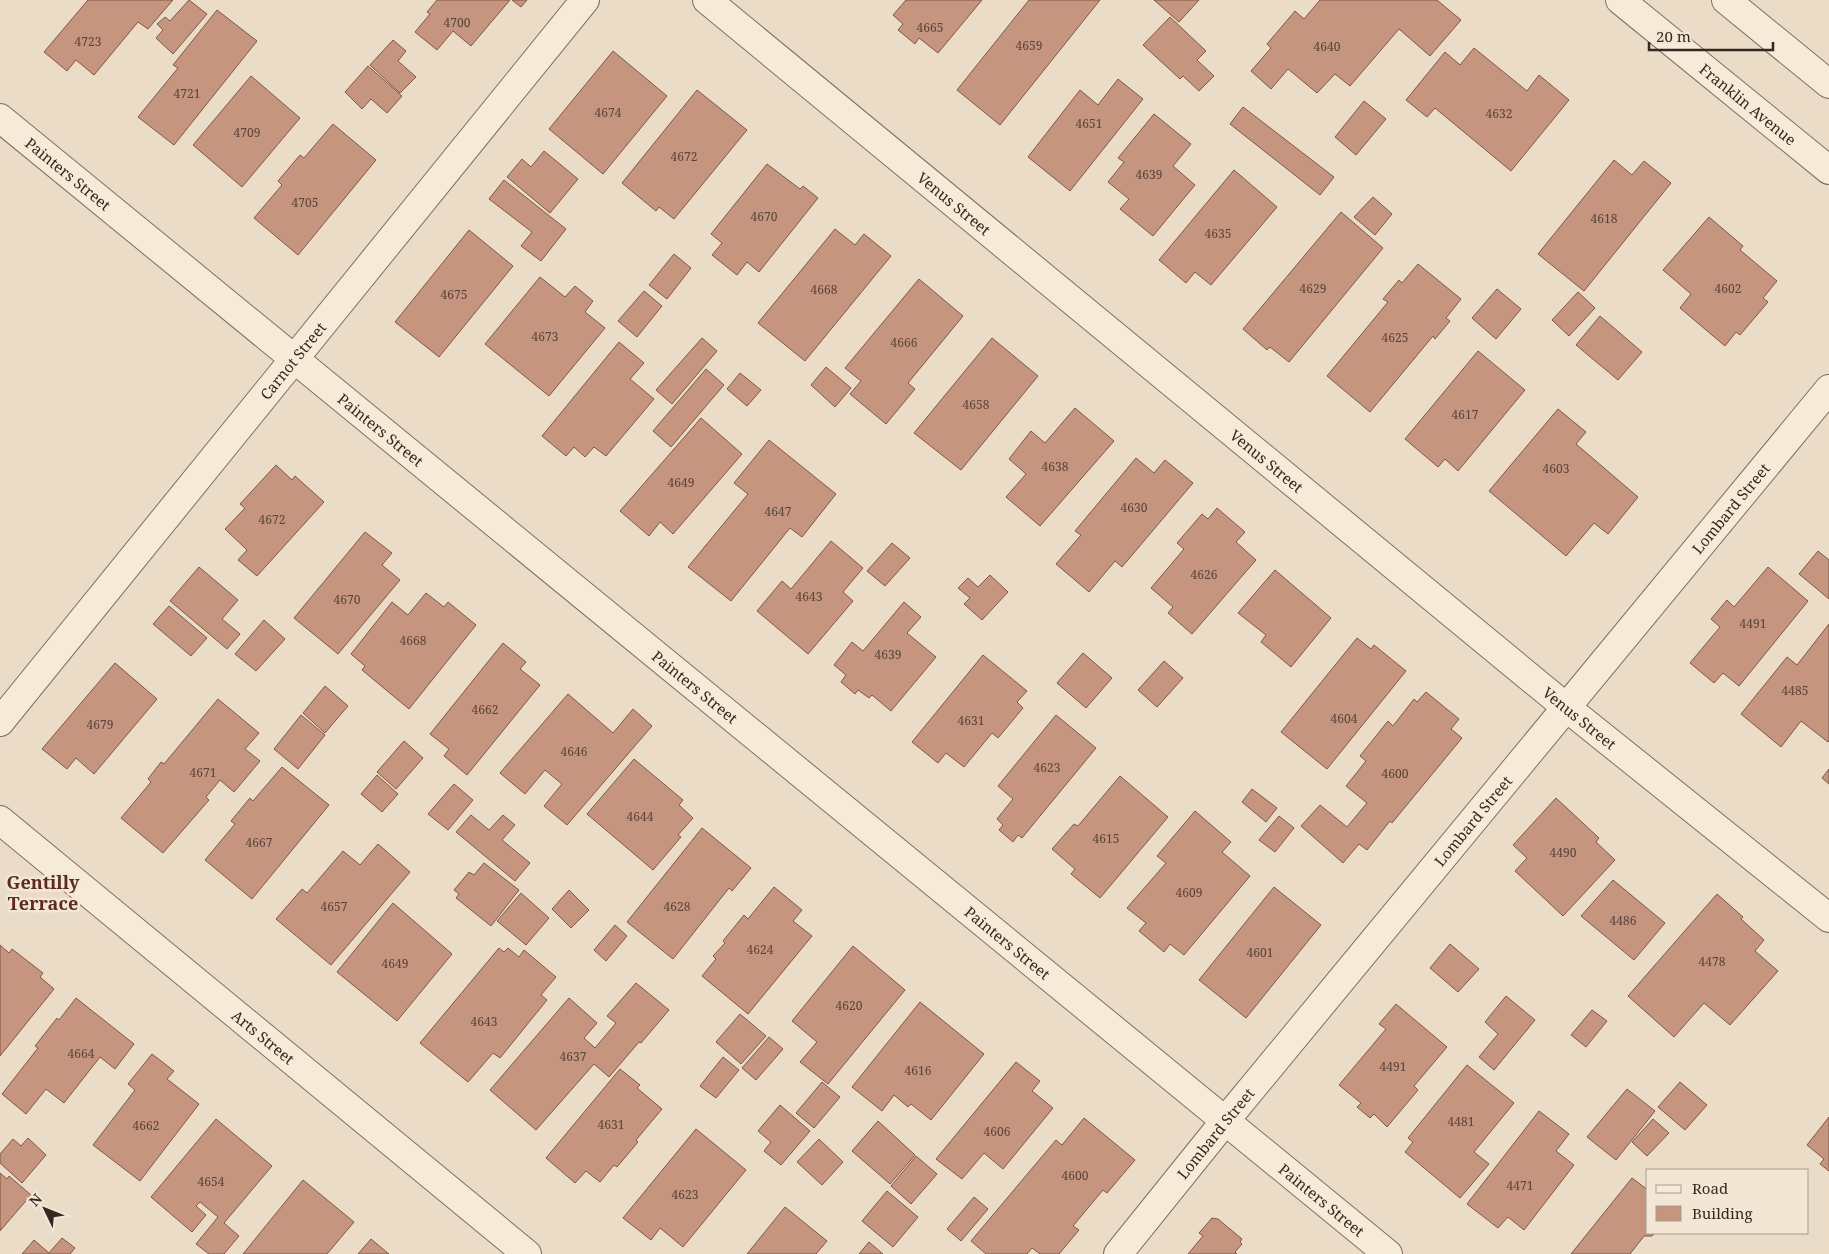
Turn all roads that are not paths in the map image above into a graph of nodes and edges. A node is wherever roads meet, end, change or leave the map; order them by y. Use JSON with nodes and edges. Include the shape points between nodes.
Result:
{"nodes":[{"id":1,"x":584,"y":0,"type":"edge"},
{"id":2,"x":707,"y":0,"type":"edge"},
{"id":3,"x":1620,"y":0,"type":"edge"},
{"id":4,"x":1726,"y":0,"type":"edge"},
{"id":5,"x":1829,"y":84,"type":"edge"},
{"id":6,"x":0,"y":118,"type":"edge"},
{"id":7,"x":1829,"y":170,"type":"edge"},
{"id":8,"x":295,"y":358,"type":"junction"},
{"id":9,"x":1829,"y":389,"type":"edge"},
{"id":10,"x":1566,"y":708,"type":"junction"},
{"id":11,"x":0,"y":722,"type":"edge"},
{"id":12,"x":0,"y":820,"type":"edge"},
{"id":13,"x":1829,"y":918,"type":"edge"},
{"id":14,"x":1225,"y":1121,"type":"junction"},
{"id":15,"x":528,"y":1254,"type":"edge"},
{"id":16,"x":1118,"y":1254,"type":"edge"},
{"id":17,"x":1388,"y":1254,"type":"edge"}],
"edges":[{"from":1,"to":8,"type":"street","name":"Carnot Street"},
{"from":2,"to":10,"type":"street","name":"Venus Street"},
{"from":3,"to":7,"type":"street","name":"Franklin Avenue"},
{"from":4,"to":5,"type":"street"},
{"from":6,"to":8,"type":"street","name":"Painters Street"},
{"from":8,"to":11,"type":"street","name":"Carnot Street"},
{"from":8,"to":14,"type":"street","name":"Painters Street"},
{"from":9,"to":10,"type":"street","name":"Lombard Street"},
{"from":10,"to":13,"type":"street","name":"Venus Street"},
{"from":10,"to":14,"type":"street","name":"Lombard Street"},
{"from":12,"to":15,"type":"street","name":"Arts Street"},
{"from":14,"to":16,"type":"street","name":"Lombard Street"},
{"from":14,"to":17,"type":"street","name":"Painters Street"}]}
